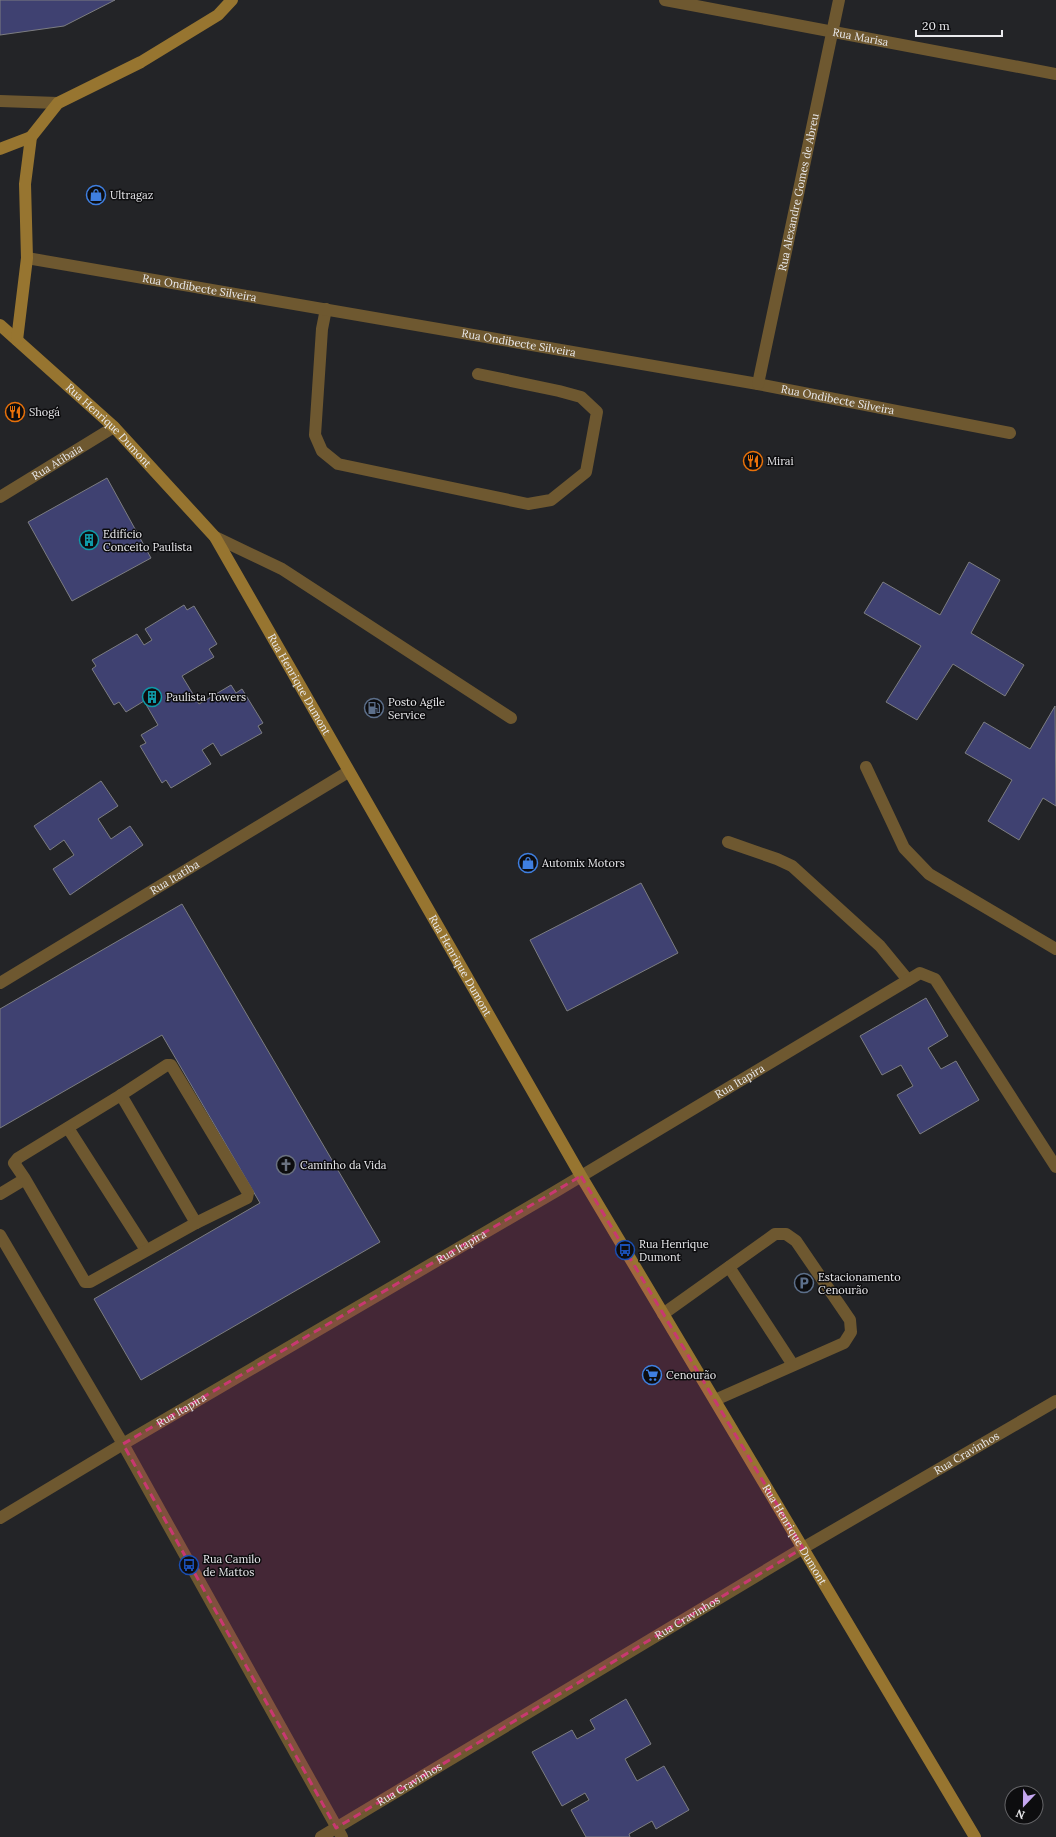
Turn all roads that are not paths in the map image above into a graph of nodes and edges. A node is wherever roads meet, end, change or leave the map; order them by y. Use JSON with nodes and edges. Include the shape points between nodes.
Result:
{"nodes":[{"id":1,"x":232,"y":0,"type":"edge"},
{"id":2,"x":666,"y":0,"type":"edge"},
{"id":3,"x":839,"y":0,"type":"edge"},
{"id":4,"x":833,"y":32,"type":"junction"},
{"id":5,"x":1056,"y":74,"type":"edge"},
{"id":6,"x":0,"y":102,"type":"edge"},
{"id":7,"x":58,"y":104,"type":"junction"},
{"id":8,"x":31,"y":137,"type":"junction"},
{"id":9,"x":0,"y":149,"type":"edge"},
{"id":10,"x":27,"y":258,"type":"junction"},
{"id":11,"x":326,"y":310,"type":"junction"},
{"id":12,"x":0,"y":325,"type":"edge"},
{"id":13,"x":17,"y":340,"type":"junction"},
{"id":14,"x":478,"y":374,"type":"dead end"},
{"id":15,"x":758,"y":384,"type":"junction"},
{"id":16,"x":114,"y":427,"type":"junction"},
{"id":17,"x":1010,"y":433,"type":"dead end"},
{"id":18,"x":0,"y":497,"type":"edge"},
{"id":19,"x":214,"y":537,"type":"junction"},
{"id":20,"x":511,"y":718,"type":"dead end"},
{"id":21,"x":866,"y":767,"type":"dead end"},
{"id":22,"x":348,"y":772,"type":"junction"},
{"id":23,"x":728,"y":842,"type":"dead end"},
{"id":24,"x":1056,"y":949,"type":"edge"},
{"id":25,"x":908,"y":980,"type":"junction"},
{"id":26,"x":0,"y":982,"type":"edge"},
{"id":27,"x":121,"y":1095,"type":"junction"},
{"id":28,"x":68,"y":1128,"type":"junction"},
{"id":29,"x":1056,"y":1167,"type":"edge"},
{"id":30,"x":581,"y":1176,"type":"junction"},
{"id":31,"x":25,"y":1179,"type":"junction"},
{"id":32,"x":0,"y":1194,"type":"edge"},
{"id":33,"x":196,"y":1222,"type":"junction"},
{"id":34,"x":0,"y":1235,"type":"edge"},
{"id":35,"x":146,"y":1250,"type":"junction"},
{"id":36,"x":730,"y":1267,"type":"junction"},
{"id":37,"x":663,"y":1314,"type":"junction"},
{"id":38,"x":793,"y":1365,"type":"junction"},
{"id":39,"x":715,"y":1400,"type":"junction"},
{"id":40,"x":1056,"y":1401,"type":"edge"},
{"id":41,"x":123,"y":1444,"type":"junction"},
{"id":42,"x":0,"y":1518,"type":"edge"},
{"id":43,"x":803,"y":1548,"type":"junction"},
{"id":44,"x":339,"y":1832,"type":"edge"},
{"id":45,"x":321,"y":1837,"type":"edge"},
{"id":46,"x":975,"y":1837,"type":"edge"}],
"edges":[{"from":1,"to":7,"type":"street","via":[[218,15],[141,62]]},
{"from":2,"to":4,"type":"street","name":"Rua Marisa"},
{"from":3,"to":4,"type":"street","name":"Rua Alexandre Gomes de Abreu"},
{"from":4,"to":5,"type":"street","name":"Rua Marisa"},
{"from":4,"to":15,"type":"street","name":"Rua Alexandre Gomes de Abreu"},
{"from":6,"to":7,"type":"street"},
{"from":7,"to":8,"type":"street"},
{"from":8,"to":9,"type":"street"},
{"from":8,"to":10,"type":"street","via":[[25,184]]},
{"from":10,"to":11,"type":"street","name":"Rua Ondibecte Silveira"},
{"from":10,"to":13,"type":"street"},
{"from":11,"to":14,"type":"street","via":[[322,329],[315,435],[322,451],[338,464],[528,504],[551,500],[586,472],[597,412],[581,397]]},
{"from":11,"to":15,"type":"street","name":"Rua Ondibecte Silveira"},
{"from":12,"to":13,"type":"street","name":"Rua Henrique Dumont"},
{"from":13,"to":16,"type":"street","name":"Rua Henrique Dumont"},
{"from":15,"to":17,"type":"street","name":"Rua Ondibecte Silveira"},
{"from":16,"to":18,"type":"street","name":"Rua Atibaia"},
{"from":16,"to":19,"type":"street","name":"Rua Henrique Dumont"},
{"from":19,"to":20,"type":"street","via":[[282,569]]},
{"from":19,"to":22,"type":"street","name":"Rua Henrique Dumont"},
{"from":21,"to":24,"type":"street","via":[[904,848],[929,874]]},
{"from":22,"to":26,"type":"street","name":"Rua Itatiba"},
{"from":22,"to":30,"type":"street","name":"Rua Henrique Dumont"},
{"from":23,"to":25,"type":"street","via":[[792,866],[880,946]]},
{"from":25,"to":29,"type":"street","name":"Rua Itapira","via":[[920,973],[936,979]]},
{"from":25,"to":30,"type":"street","name":"Rua Itapira"},
{"from":27,"to":28,"type":"street"},
{"from":27,"to":33,"type":"street"},
{"from":27,"to":33,"type":"street","via":[[167,1065],[173,1066],[244,1186],[248,1193],[247,1198]]},
{"from":28,"to":31,"type":"street","via":[[15,1160],[14,1164]]},
{"from":28,"to":35,"type":"street"},
{"from":30,"to":37,"type":"street","name":"Rua Henrique Dumont"},
{"from":30,"to":41,"type":"street","name":"Rua Itapira"},
{"from":31,"to":32,"type":"street"},
{"from":31,"to":35,"type":"street","via":[[85,1282],[93,1281]]},
{"from":33,"to":35,"type":"street"},
{"from":34,"to":41,"type":"street"},
{"from":36,"to":37,"type":"street"},
{"from":36,"to":38,"type":"street"},
{"from":36,"to":38,"type":"street","via":[[775,1234],[786,1234],[796,1241],[850,1320],[851,1332],[844,1343]]},
{"from":37,"to":39,"type":"street","name":"Rua Henrique Dumont"},
{"from":38,"to":39,"type":"street"},
{"from":39,"to":43,"type":"street","name":"Rua Henrique Dumont"},
{"from":40,"to":43,"type":"street","name":"Rua Cravinhos"},
{"from":41,"to":42,"type":"street","name":"Rua Itapira"},
{"from":41,"to":44,"type":"street"},
{"from":43,"to":44,"type":"street","name":"Rua Cravinhos"},
{"from":43,"to":46,"type":"street","name":"Rua Henrique Dumont"},
{"from":44,"to":45,"type":"street","name":"Rua Cravinhos"}]}
